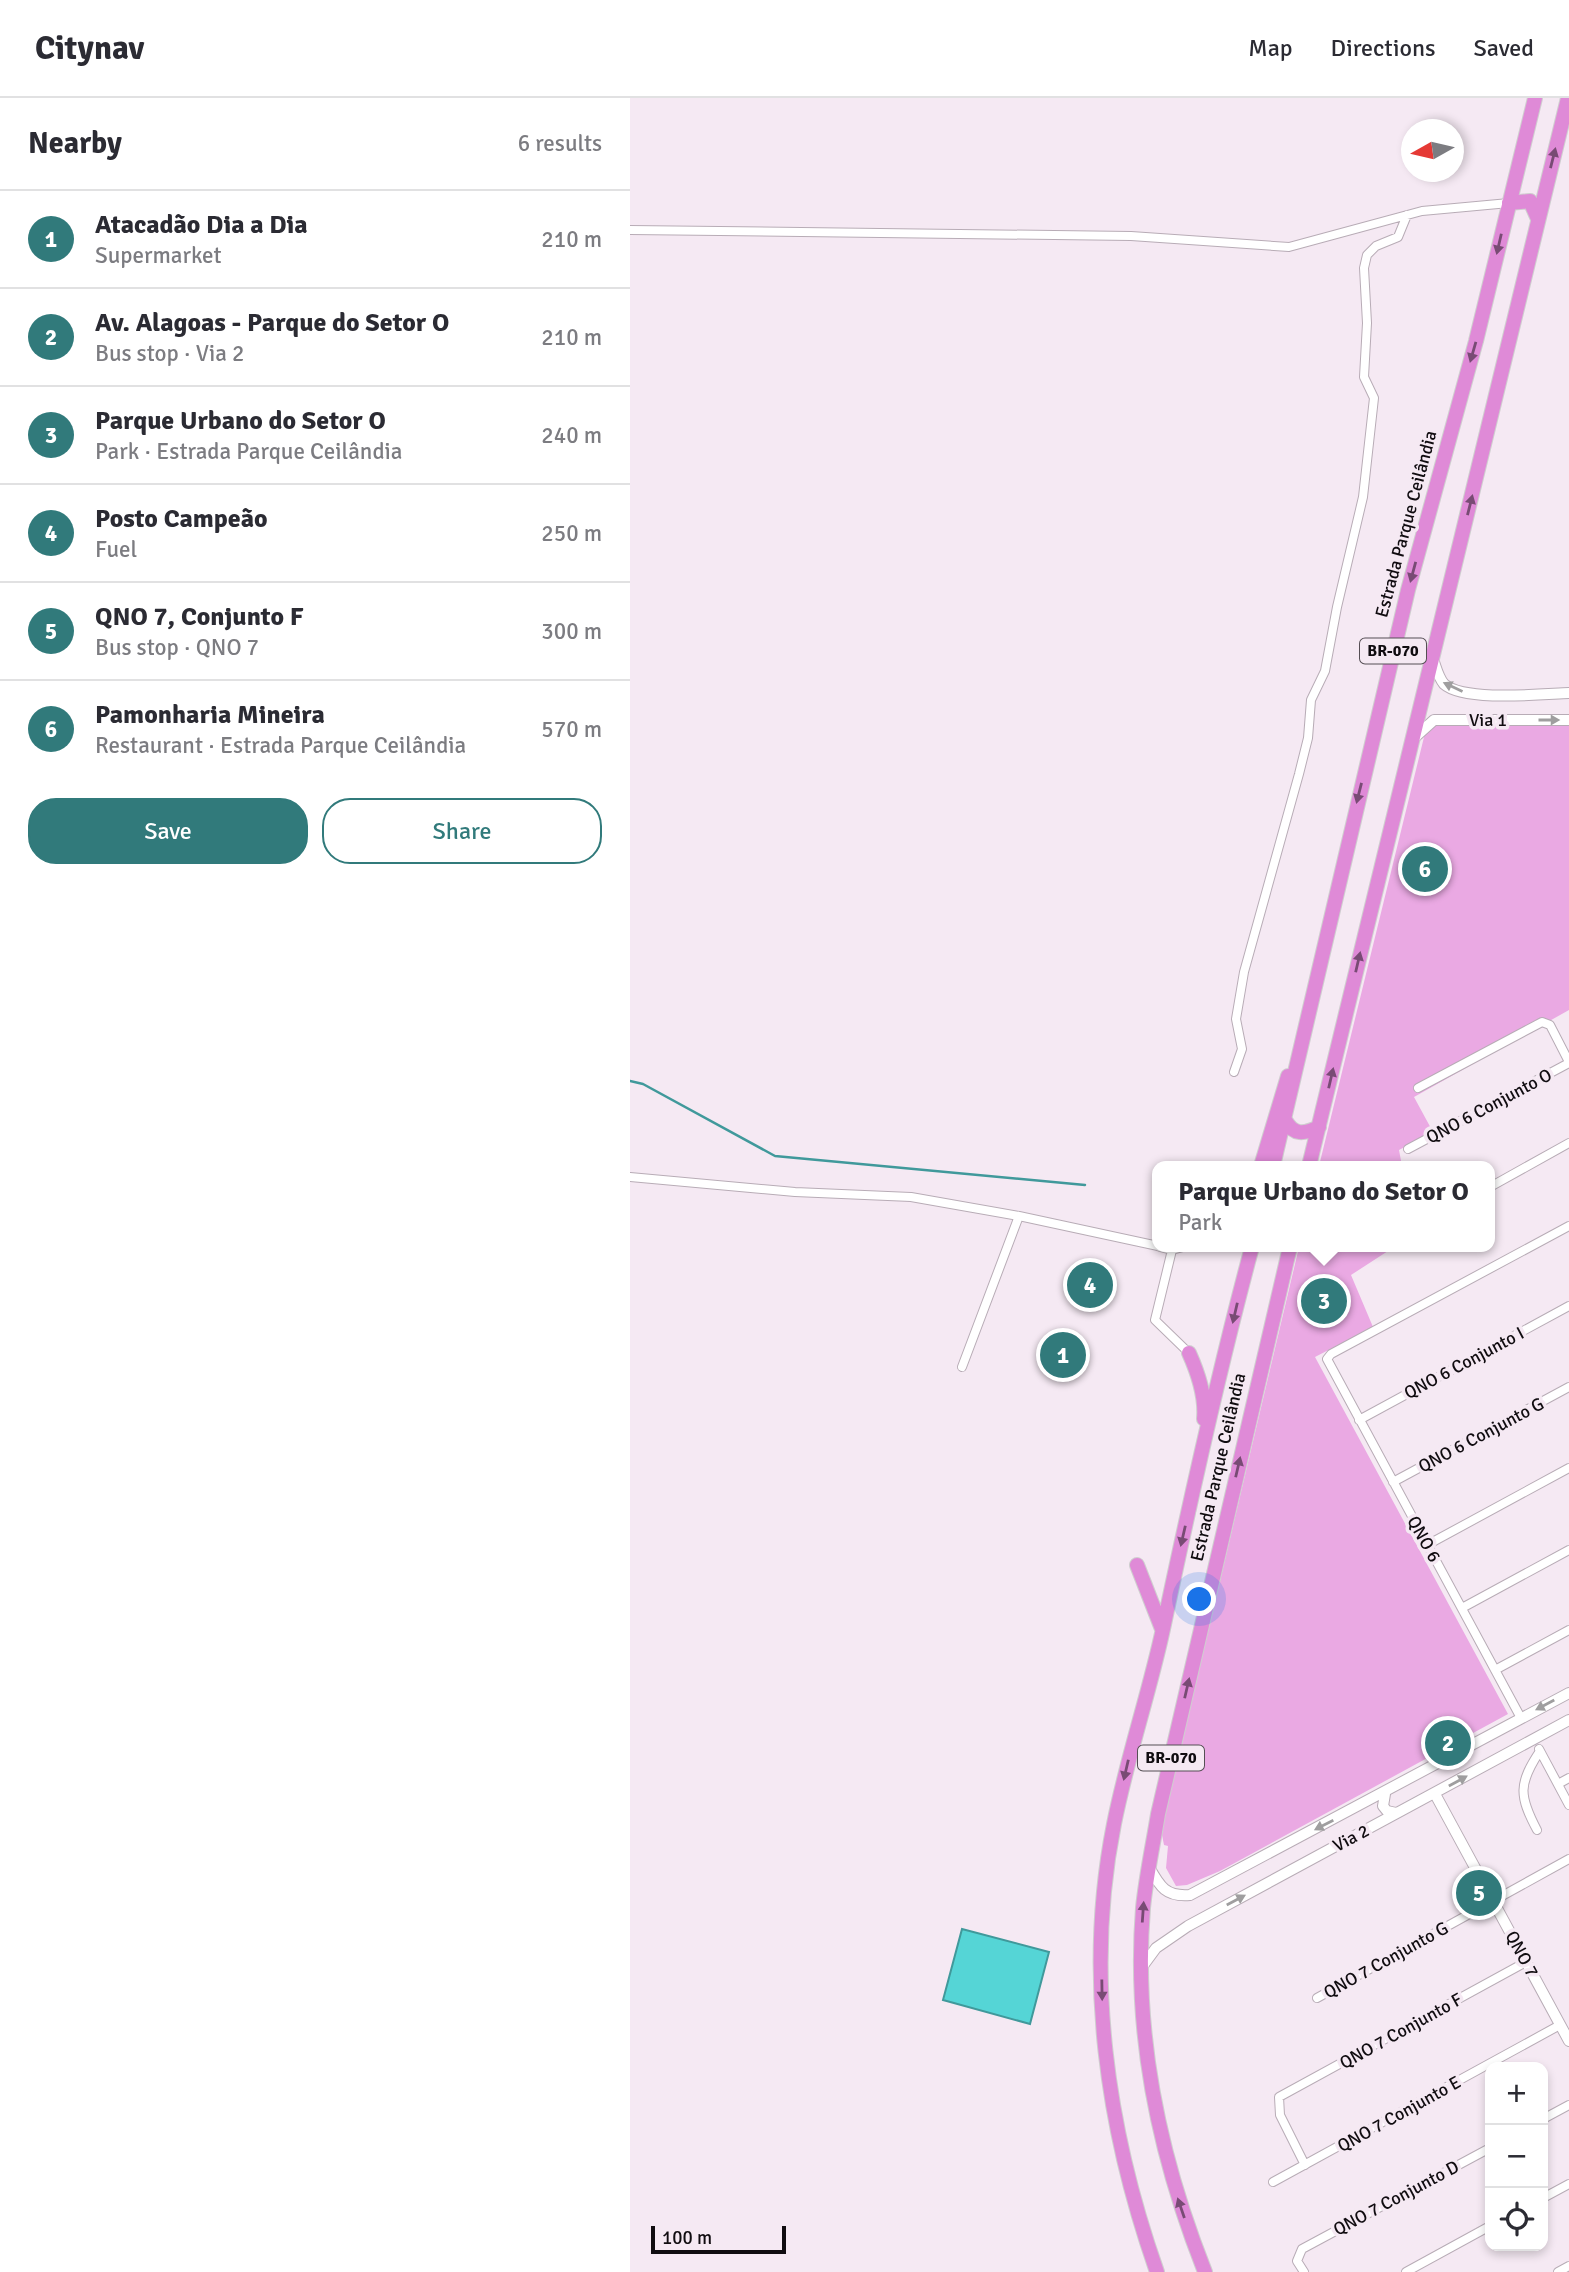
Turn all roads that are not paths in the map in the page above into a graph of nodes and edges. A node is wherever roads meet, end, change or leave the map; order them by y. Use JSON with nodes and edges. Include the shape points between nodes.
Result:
{"nodes":[{"id":1,"x":1535,"y":98,"type":"edge"},
{"id":2,"x":1569,"y":98,"type":"edge"},
{"id":3,"x":1509,"y":203,"type":"junction"},
{"id":4,"x":1407,"y":215,"type":"junction"},
{"id":5,"x":1538,"y":219,"type":"junction"},
{"id":6,"x":630,"y":230,"type":"edge"},
{"id":7,"x":1433,"y":658,"type":"junction"},
{"id":8,"x":1569,"y":693,"type":"edge"},
{"id":9,"x":1569,"y":720,"type":"edge"},
{"id":10,"x":1414,"y":738,"type":"junction"},
{"id":11,"x":1300,"y":1058,"type":"junction"},
{"id":12,"x":1569,"y":1062,"type":"edge"},
{"id":13,"x":1234,"y":1072,"type":"dead end"},
{"id":14,"x":1418,"y":1088,"type":"dead end"},
{"id":15,"x":1285,"y":1120,"type":"junction"},
{"id":16,"x":1319,"y":1128,"type":"junction"},
{"id":17,"x":1569,"y":1143,"type":"edge"},
{"id":18,"x":1408,"y":1149,"type":"dead end"},
{"id":19,"x":1262,"y":1161,"type":"edge"},
{"id":20,"x":1274,"y":1161,"type":"edge"},
{"id":21,"x":1311,"y":1161,"type":"edge"},
{"id":22,"x":630,"y":1177,"type":"edge"},
{"id":23,"x":1495,"y":1183,"type":"edge"},
{"id":24,"x":1019,"y":1216,"type":"junction"},
{"id":25,"x":1569,"y":1226,"type":"edge"},
{"id":26,"x":1152,"y":1244,"type":"edge"},
{"id":27,"x":1172,"y":1252,"type":"edge"},
{"id":28,"x":1251,"y":1252,"type":"edge"},
{"id":29,"x":1289,"y":1252,"type":"edge"},
{"id":30,"x":1569,"y":1306,"type":"edge"},
{"id":31,"x":1189,"y":1353,"type":"joint"},
{"id":32,"x":962,"y":1367,"type":"dead end"},
{"id":33,"x":1569,"y":1387,"type":"edge"},
{"id":34,"x":1359,"y":1420,"type":"junction"},
{"id":35,"x":1569,"y":1468,"type":"edge"},
{"id":36,"x":1198,"y":1469,"type":"junction"},
{"id":37,"x":1393,"y":1482,"type":"junction"},
{"id":38,"x":1427,"y":1545,"type":"junction"},
{"id":39,"x":1569,"y":1550,"type":"edge"},
{"id":40,"x":1137,"y":1566,"type":"dead end"},
{"id":41,"x":1462,"y":1608,"type":"junction"},
{"id":42,"x":1163,"y":1630,"type":"junction"},
{"id":43,"x":1569,"y":1630,"type":"edge"},
{"id":44,"x":1495,"y":1670,"type":"junction"},
{"id":45,"x":1569,"y":1693,"type":"edge"},
{"id":46,"x":1521,"y":1718,"type":"junction"},
{"id":47,"x":1569,"y":1720,"type":"edge"},
{"id":48,"x":1534,"y":1738,"type":"junction"},
{"id":49,"x":1540,"y":1751,"type":"junction"},
{"id":50,"x":1569,"y":1778,"type":"edge"},
{"id":51,"x":1558,"y":1784,"type":"junction"},
{"id":52,"x":1385,"y":1794,"type":"junction"},
{"id":53,"x":1435,"y":1794,"type":"junction"},
{"id":54,"x":1569,"y":1805,"type":"edge"},
{"id":55,"x":1396,"y":1813,"type":"junction"},
{"id":56,"x":1537,"y":1830,"type":"dead end"},
{"id":57,"x":1569,"y":1859,"type":"edge"},
{"id":58,"x":1149,"y":1867,"type":"junction"},
{"id":59,"x":1493,"y":1900,"type":"junction"},
{"id":60,"x":1526,"y":1962,"type":"junction"},
{"id":61,"x":1142,"y":1967,"type":"junction"},
{"id":62,"x":1317,"y":1998,"type":"dead end"},
{"id":63,"x":1560,"y":2025,"type":"junction"},
{"id":64,"x":1569,"y":2041,"type":"edge"},
{"id":65,"x":1569,"y":2105,"type":"edge"},
{"id":66,"x":1548,"y":2116,"type":"edge"},
{"id":67,"x":1485,"y":2151,"type":"edge"},
{"id":68,"x":1306,"y":2165,"type":"junction"},
{"id":69,"x":1273,"y":2182,"type":"dead end"},
{"id":70,"x":1569,"y":2184,"type":"edge"},
{"id":71,"x":1548,"y":2195,"type":"edge"},
{"id":72,"x":1485,"y":2229,"type":"edge"},
{"id":73,"x":1569,"y":2266,"type":"edge"},
{"id":74,"x":1157,"y":2272,"type":"edge"},
{"id":75,"x":1205,"y":2272,"type":"edge"},
{"id":76,"x":1304,"y":2272,"type":"edge"},
{"id":77,"x":1406,"y":2272,"type":"edge"},
{"id":78,"x":1558,"y":2272,"type":"edge"}],
"edges":[{"from":1,"to":3,"type":"highway","name":"Estrada Parque Ceilândia","number":"BR-070"},
{"from":5,"to":2,"type":"highway","number":"BR-070","one_way":true},
{"from":3,"to":4,"type":"street"},
{"from":3,"to":5,"type":"highway","via":[[1530,201]]},
{"from":3,"to":11,"type":"highway","name":"Estrada Parque Ceilândia","number":"BR-070","one_way":true,"via":[[1408,590]]},
{"from":4,"to":6,"type":"street","via":[[1289,247],[1138,236]]},
{"from":4,"to":13,"type":"street","via":[[1398,237],[1376,246],[1367,255],[1364,268],[1364,377],[1374,398],[1363,497],[1325,671],[1311,700],[1300,774],[1244,972],[1236,1019],[1242,1049]]},
{"from":7,"to":5,"type":"highway","number":"BR-070","one_way":true},
{"from":8,"to":7,"type":"main road","name":"Via 1","one_way":true,"via":[[1454,690],[1443,683]]},
{"from":7,"to":10,"type":"highway","number":"BR-070"},
{"from":10,"to":9,"type":"main road","name":"Via 1","one_way":true,"via":[[1434,720]]},
{"from":16,"to":10,"type":"highway","number":"BR-070","one_way":true},
{"from":11,"to":15,"type":"highway","name":"Estrada Parque Ceilândia","number":"BR-070"},
{"from":11,"to":19,"type":"highway","via":[[1281,1095]]},
{"from":12,"to":14,"type":"street","via":[[1550,1025],[1538,1024]]},
{"from":12,"to":18,"type":"street","name":"QNO 6 Conjunto O"},
{"from":15,"to":16,"type":"highway","via":[[1299,1133]]},
{"from":15,"to":20,"type":"highway","name":"Estrada Parque Ceilândia","number":"BR-070"},
{"from":16,"to":21,"type":"highway","number":"BR-070"},
{"from":17,"to":23,"type":"street"},
{"from":22,"to":24,"type":"street","via":[[911,1197]]},
{"from":24,"to":26,"type":"street"},
{"from":24,"to":32,"type":"street"},
{"from":25,"to":34,"type":"street","name":"QNO 6","via":[[1331,1354],[1327,1359]]},
{"from":27,"to":31,"type":"street","via":[[1155,1320]]},
{"from":28,"to":36,"type":"highway","name":"Estrada Parque Ceilândia","number":"BR-070","one_way":true},
{"from":58,"to":29,"type":"highway","name":"Estrada Parque Ceilândia","number":"BR-070","one_way":true},
{"from":30,"to":34,"type":"street","name":"QNO 6 Conjunto I"},
{"from":31,"to":36,"type":"highway","via":[[1205,1408]]},
{"from":33,"to":37,"type":"street","name":"QNO 6 Conjunto G"},
{"from":34,"to":37,"type":"street","name":"QNO 6"},
{"from":35,"to":38,"type":"street"},
{"from":36,"to":42,"type":"highway","name":"Estrada Parque Ceilândia","number":"BR-070","one_way":true},
{"from":37,"to":38,"type":"street","name":"QNO 6"},
{"from":38,"to":41,"type":"street","name":"QNO 6"},
{"from":39,"to":41,"type":"street"},
{"from":40,"to":42,"type":"highway"},
{"from":41,"to":44,"type":"street","name":"QNO 6"},
{"from":42,"to":74,"type":"highway","name":"Estrada Parque Ceilândia","number":"BR-070","one_way":true,"via":[[1114,1825],[1102,1973],[1103,2028],[1119,2143]]},
{"from":43,"to":44,"type":"street"},
{"from":44,"to":46,"type":"street","name":"QNO 6"},
{"from":45,"to":46,"type":"main road","name":"Via 2","one_way":true},
{"from":46,"to":52,"type":"main road","name":"Via 2"},
{"from":47,"to":48,"type":"main road","name":"Via 2"},
{"from":48,"to":49,"type":"street"},
{"from":53,"to":48,"type":"main road","name":"Via 2","one_way":true},
{"from":49,"to":51,"type":"street"},
{"from":49,"to":56,"type":"street","via":[[1523,1788],[1523,1804]]},
{"from":50,"to":51,"type":"street"},
{"from":51,"to":54,"type":"street"},
{"from":52,"to":55,"type":"main road","via":[[1383,1806]]},
{"from":52,"to":58,"type":"main road","name":"Via 2","one_way":true,"via":[[1190,1895],[1169,1894]]},
{"from":53,"to":55,"type":"main road","name":"Via 2"},
{"from":53,"to":59,"type":"main road","name":"QNO 7"},
{"from":61,"to":55,"type":"main road","name":"Via 2","one_way":true,"via":[[1156,1948],[1188,1926]]},
{"from":57,"to":59,"type":"street","name":"QNO 7 Conjunto G"},
{"from":61,"to":58,"type":"highway","name":"Estrada Parque Ceilândia","number":"BR-070","one_way":true},
{"from":59,"to":60,"type":"main road","name":"QNO 7"},
{"from":59,"to":62,"type":"street","name":"QNO 7 Conjunto G"},
{"from":60,"to":63,"type":"main road","name":"QNO 7"},
{"from":60,"to":68,"type":"street","name":"QNO 7 Conjunto F","via":[[1277,2101]]},
{"from":75,"to":61,"type":"highway","name":"Estrada Parque Ceilândia","number":"BR-070","one_way":true,"via":[[1180,2208],[1160,2134],[1150,2084]]},
{"from":63,"to":64,"type":"main road","name":"QNO 7"},
{"from":63,"to":68,"type":"street","name":"QNO 7 Conjunto E"},
{"from":65,"to":66,"type":"street"},
{"from":67,"to":76,"type":"street","name":"QNO 7 Conjunto D","via":[[1302,2249],[1297,2261]]},
{"from":68,"to":69,"type":"street","name":"QNO 7 Conjunto E"},
{"from":70,"to":71,"type":"street"},
{"from":72,"to":77,"type":"street"},
{"from":73,"to":78,"type":"street"}]}
